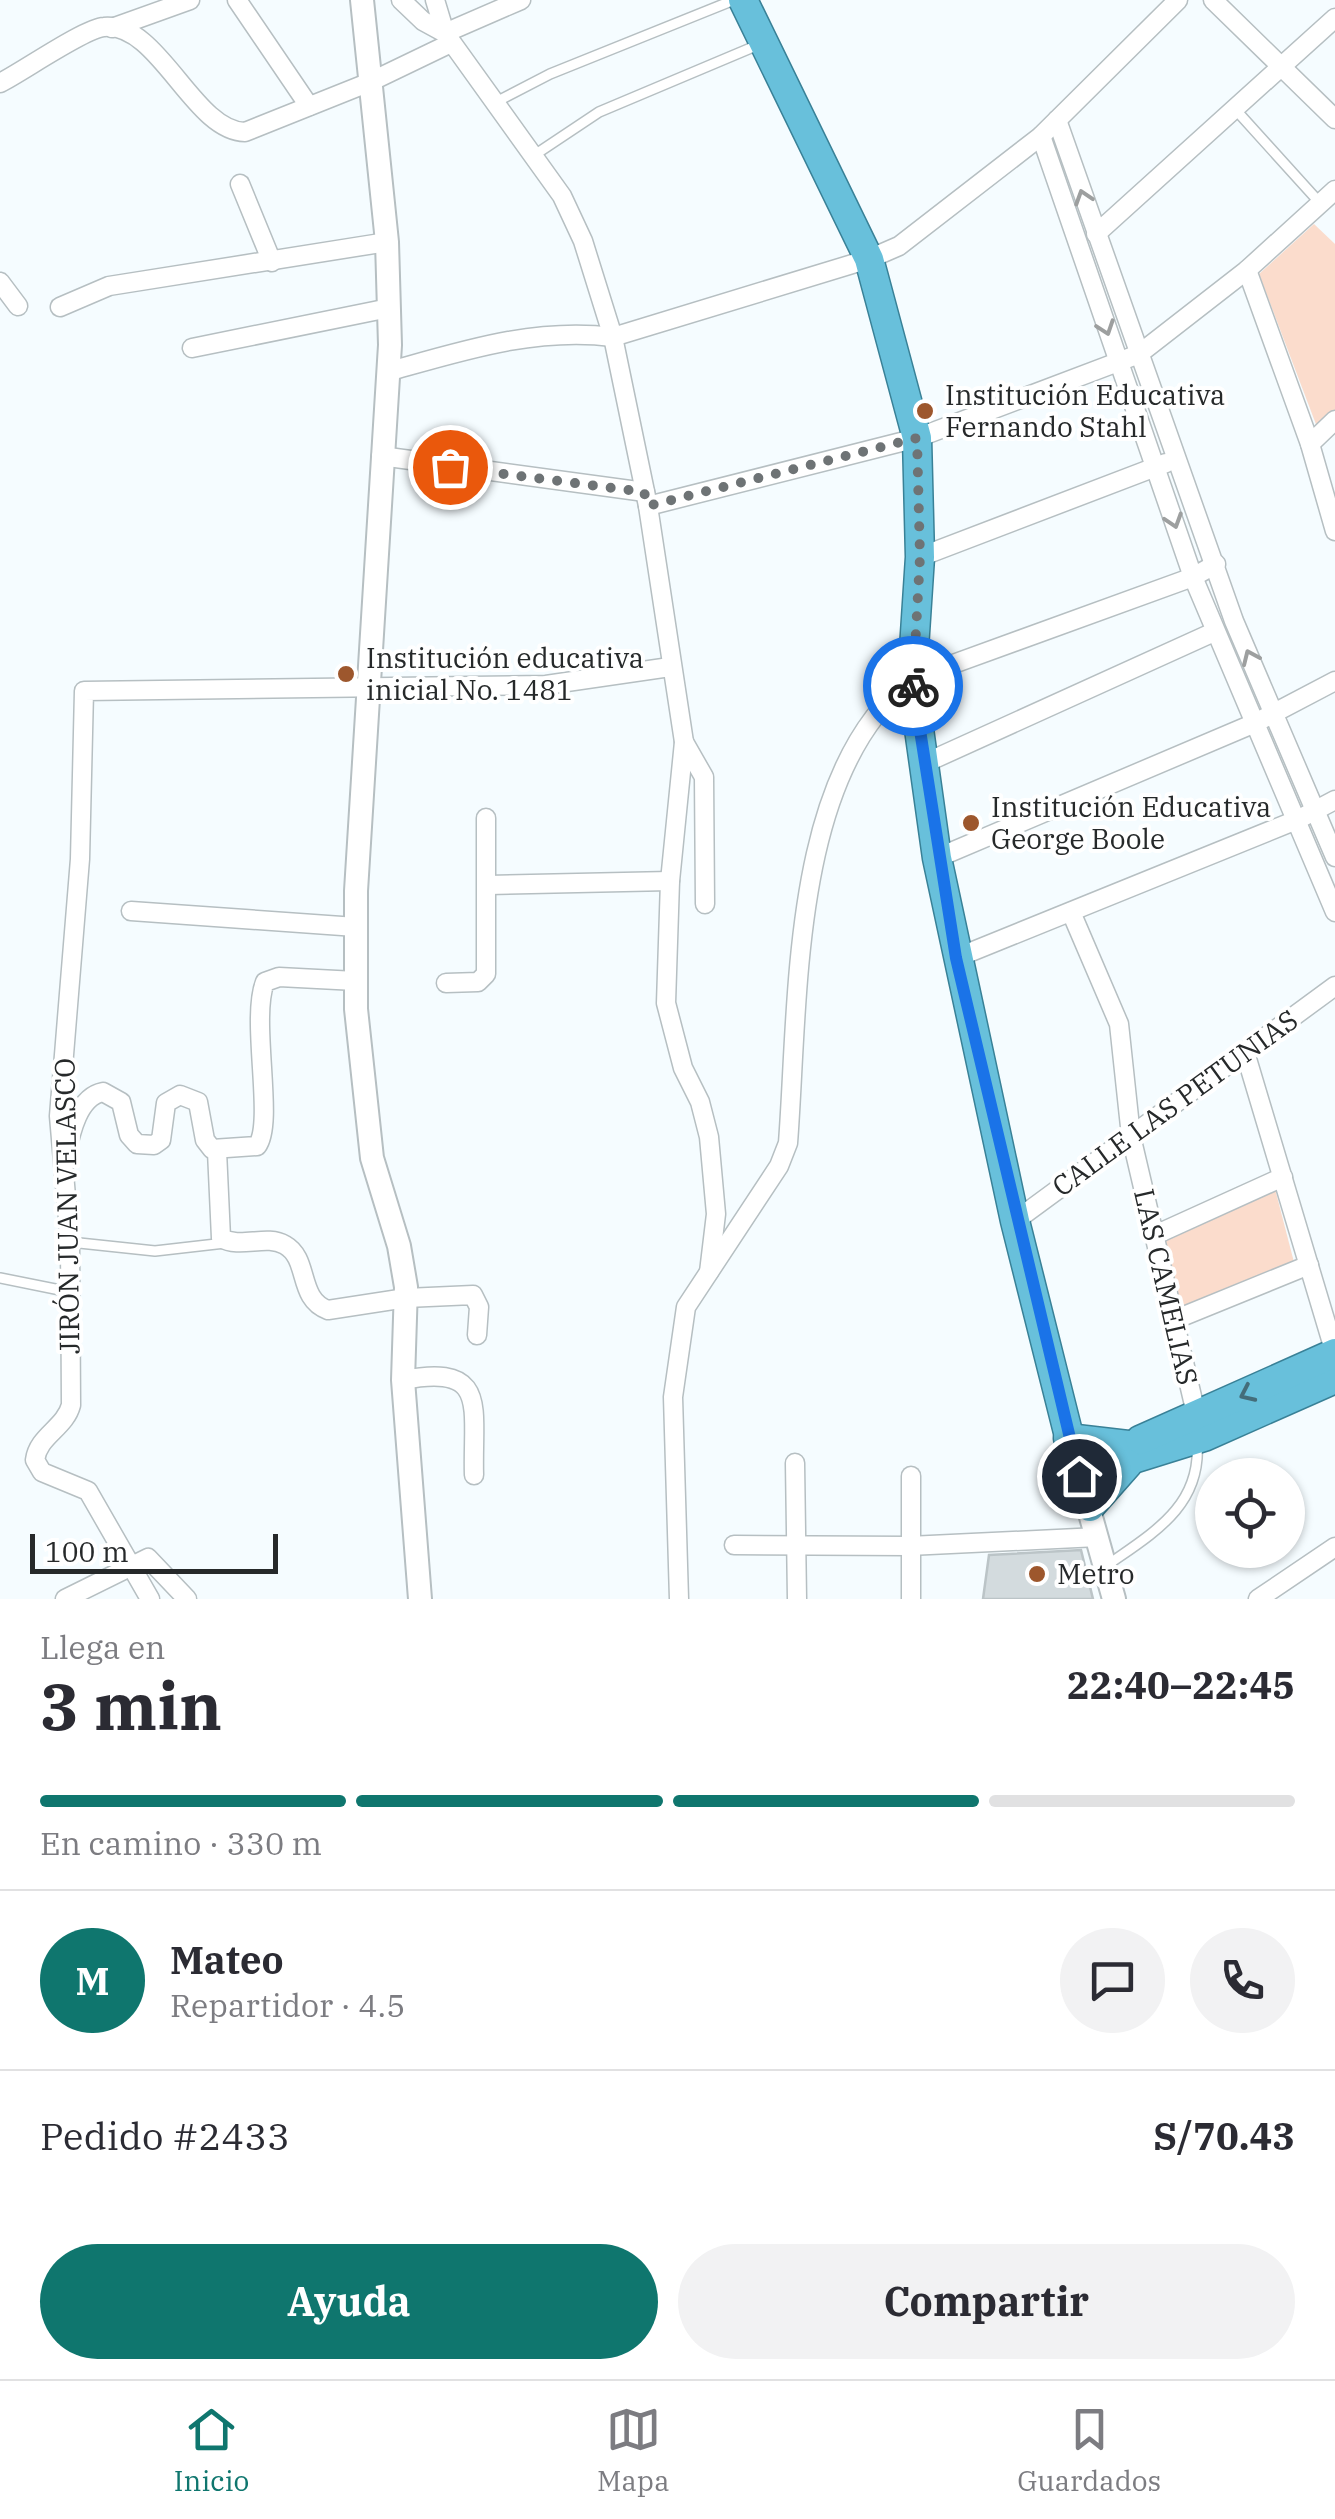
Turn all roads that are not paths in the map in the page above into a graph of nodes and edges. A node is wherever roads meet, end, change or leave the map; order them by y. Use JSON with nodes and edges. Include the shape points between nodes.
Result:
{"nodes":[{"id":1,"x":190,"y":0,"type":"edge"},
{"id":2,"x":237,"y":0,"type":"edge"},
{"id":3,"x":362,"y":0,"type":"edge"},
{"id":4,"x":401,"y":0,"type":"edge"},
{"id":5,"x":435,"y":0,"type":"edge"},
{"id":6,"x":521,"y":0,"type":"edge"},
{"id":7,"x":734,"y":0,"type":"edge"},
{"id":8,"x":743,"y":0,"type":"edge"},
{"id":9,"x":1178,"y":0,"type":"edge"},
{"id":10,"x":1213,"y":0,"type":"edge"},
{"id":11,"x":1335,"y":18,"type":"edge"},
{"id":12,"x":112,"y":28,"type":"junction"},
{"id":13,"x":448,"y":38,"type":"junction"},
{"id":14,"x":762,"y":43,"type":"junction"},
{"id":15,"x":1279,"y":68,"type":"junction"},
{"id":16,"x":370,"y":82,"type":"junction"},
{"id":17,"x":0,"y":83,"type":"edge"},
{"id":18,"x":494,"y":102,"type":"junction"},
{"id":19,"x":309,"y":106,"type":"junction"},
{"id":20,"x":1234,"y":108,"type":"junction"},
{"id":21,"x":1335,"y":119,"type":"edge"},
{"id":22,"x":1058,"y":120,"type":"junction"},
{"id":23,"x":1041,"y":136,"type":"junction"},
{"id":24,"x":533,"y":156,"type":"junction"},
{"id":25,"x":240,"y":184,"type":"dead end"},
{"id":26,"x":1335,"y":190,"type":"edge"},
{"id":27,"x":1320,"y":203,"type":"junction"},
{"id":28,"x":1096,"y":234,"type":"junction"},
{"id":29,"x":387,"y":242,"type":"junction"},
{"id":30,"x":870,"y":260,"type":"junction"},
{"id":31,"x":272,"y":262,"type":"junction"},
{"id":32,"x":1247,"y":270,"type":"junction"},
{"id":33,"x":0,"y":282,"type":"edge"},
{"id":34,"x":18,"y":306,"type":"dead end"},
{"id":35,"x":60,"y":307,"type":"dead end"},
{"id":36,"x":388,"y":308,"type":"junction"},
{"id":37,"x":612,"y":337,"type":"junction"},
{"id":38,"x":192,"y":348,"type":"dead end"},
{"id":39,"x":1139,"y":354,"type":"junction"},
{"id":40,"x":1119,"y":364,"type":"junction"},
{"id":41,"x":388,"y":372,"type":"junction"},
{"id":42,"x":1335,"y":420,"type":"edge"},
{"id":43,"x":917,"y":438,"type":"junction"},
{"id":44,"x":1310,"y":444,"type":"junction"},
{"id":45,"x":382,"y":456,"type":"junction"},
{"id":46,"x":1176,"y":459,"type":"junction"},
{"id":47,"x":1156,"y":466,"type":"junction"},
{"id":48,"x":646,"y":499,"type":"junction"},
{"id":49,"x":1335,"y":531,"type":"edge"},
{"id":50,"x":920,"y":557,"type":"junction"},
{"id":51,"x":1216,"y":564,"type":"junction"},
{"id":52,"x":1193,"y":578,"type":"junction"},
{"id":53,"x":1214,"y":632,"type":"junction"},
{"id":54,"x":670,"y":668,"type":"junction"},
{"id":55,"x":912,"y":679,"type":"junction"},
{"id":56,"x":1335,"y":680,"type":"edge"},
{"id":57,"x":369,"y":686,"type":"junction"},
{"id":58,"x":1275,"y":713,"type":"junction"},
{"id":59,"x":1255,"y":722,"type":"junction"},
{"id":60,"x":684,"y":742,"type":"junction"},
{"id":61,"x":923,"y":764,"type":"junction"},
{"id":62,"x":1335,"y":800,"type":"edge"},
{"id":63,"x":1318,"y":810,"type":"junction"},
{"id":64,"x":486,"y":818,"type":"dead end"},
{"id":65,"x":1299,"y":820,"type":"junction"},
{"id":66,"x":1335,"y":857,"type":"edge"},
{"id":67,"x":937,"y":858,"type":"junction"},
{"id":68,"x":670,"y":881,"type":"junction"},
{"id":69,"x":488,"y":885,"type":"junction"},
{"id":70,"x":705,"y":904,"type":"dead end"},
{"id":71,"x":131,"y":911,"type":"dead end"},
{"id":72,"x":1071,"y":912,"type":"junction"},
{"id":73,"x":1335,"y":912,"type":"edge"},
{"id":74,"x":356,"y":927,"type":"junction"},
{"id":75,"x":956,"y":958,"type":"junction"},
{"id":76,"x":356,"y":981,"type":"junction"},
{"id":77,"x":446,"y":983,"type":"dead end"},
{"id":78,"x":1335,"y":986,"type":"edge"},
{"id":79,"x":1245,"y":1052,"type":"junction"},
{"id":80,"x":1131,"y":1136,"type":"junction"},
{"id":81,"x":216,"y":1151,"type":"junction"},
{"id":82,"x":64,"y":1164,"type":"junction"},
{"id":83,"x":1282,"y":1177,"type":"junction"},
{"id":84,"x":1015,"y":1222,"type":"junction"},
{"id":85,"x":1155,"y":1235,"type":"junction"},
{"id":86,"x":227,"y":1241,"type":"junction"},
{"id":87,"x":70,"y":1242,"type":"junction"},
{"id":88,"x":1309,"y":1265,"type":"junction"},
{"id":89,"x":710,"y":1272,"type":"junction"},
{"id":90,"x":0,"y":1278,"type":"edge"},
{"id":91,"x":70,"y":1292,"type":"junction"},
{"id":92,"x":406,"y":1298,"type":"junction"},
{"id":93,"x":1174,"y":1320,"type":"junction"},
{"id":94,"x":476,"y":1335,"type":"dead end"},
{"id":95,"x":1335,"y":1353,"type":"edge"},
{"id":96,"x":403,"y":1380,"type":"junction"},
{"id":97,"x":1335,"y":1380,"type":"edge"},
{"id":98,"x":1199,"y":1431,"type":"junction"},
{"id":99,"x":1130,"y":1453,"type":"junction"},
{"id":100,"x":1074,"y":1458,"type":"junction"},
{"id":101,"x":795,"y":1463,"type":"dead end"},
{"id":102,"x":474,"y":1475,"type":"dead end"},
{"id":103,"x":911,"y":1476,"type":"dead end"},
{"id":104,"x":1090,"y":1508,"type":"junction"},
{"id":105,"x":1098,"y":1537,"type":"junction"},
{"id":106,"x":734,"y":1546,"type":"dead end"},
{"id":107,"x":796,"y":1546,"type":"junction"},
{"id":108,"x":910,"y":1546,"type":"junction"},
{"id":109,"x":1335,"y":1547,"type":"edge"},
{"id":110,"x":140,"y":1561,"type":"junction"},
{"id":111,"x":1106,"y":1566,"type":"junction"},
{"id":112,"x":65,"y":1599,"type":"edge"},
{"id":113,"x":150,"y":1599,"type":"edge"},
{"id":114,"x":188,"y":1599,"type":"edge"},
{"id":115,"x":420,"y":1599,"type":"edge"},
{"id":116,"x":680,"y":1599,"type":"edge"},
{"id":117,"x":796,"y":1599,"type":"edge"},
{"id":118,"x":910,"y":1599,"type":"edge"},
{"id":119,"x":1114,"y":1599,"type":"edge"},
{"id":120,"x":1258,"y":1599,"type":"edge"}],
"edges":[{"from":1,"to":12,"type":"street"},
{"from":2,"to":19,"type":"street"},
{"from":3,"to":16,"type":"street"},
{"from":4,"to":13,"type":"street"},
{"from":5,"to":13,"type":"street"},
{"from":6,"to":13,"type":"street"},
{"from":7,"to":18,"type":"lane"},
{"from":8,"to":14,"type":"highway"},
{"from":9,"to":22,"type":"street"},
{"from":10,"to":15,"type":"street"},
{"from":11,"to":15,"type":"street"},
{"from":12,"to":17,"type":"street","via":[[92,30]]},
{"from":12,"to":19,"type":"street","via":[[142,42],[230,131],[250,131]]},
{"from":13,"to":16,"type":"street"},
{"from":13,"to":18,"type":"street"},
{"from":14,"to":24,"type":"lane","via":[[599,112]]},
{"from":14,"to":30,"type":"highway"},
{"from":15,"to":20,"type":"street"},
{"from":15,"to":21,"type":"street"},
{"from":16,"to":19,"type":"street"},
{"from":16,"to":29,"type":"street"},
{"from":18,"to":24,"type":"street"},
{"from":20,"to":27,"type":"lane"},
{"from":20,"to":28,"type":"street"},
{"from":22,"to":23,"type":"street"},
{"from":28,"to":22,"type":"street","one_way":true},
{"from":23,"to":30,"type":"street","via":[[899,246]]},
{"from":23,"to":40,"type":"street","one_way":true},
{"from":24,"to":37,"type":"street","via":[[583,241]]},
{"from":25,"to":31,"type":"street"},
{"from":26,"to":27,"type":"street"},
{"from":27,"to":32,"type":"street"},
{"from":28,"to":39,"type":"street"},
{"from":29,"to":31,"type":"street"},
{"from":29,"to":36,"type":"street"},
{"from":30,"to":37,"type":"street"},
{"from":30,"to":43,"type":"highway"},
{"from":31,"to":35,"type":"street","via":[[110,286]]},
{"from":32,"to":39,"type":"street"},
{"from":32,"to":44,"type":"street"},
{"from":33,"to":34,"type":"street"},
{"from":36,"to":38,"type":"street"},
{"from":36,"to":41,"type":"street"},
{"from":37,"to":41,"type":"street","via":[[502,341]]},
{"from":37,"to":48,"type":"street"},
{"from":39,"to":40,"type":"street"},
{"from":39,"to":46,"type":"street"},
{"from":40,"to":43,"type":"street"},
{"from":40,"to":47,"type":"street"},
{"from":41,"to":45,"type":"street"},
{"from":42,"to":44,"type":"street"},
{"from":43,"to":48,"type":"street"},
{"from":43,"to":50,"type":"highway"},
{"from":44,"to":49,"type":"street"},
{"from":45,"to":48,"type":"street"},
{"from":45,"to":57,"type":"street"},
{"from":46,"to":47,"type":"street"},
{"from":46,"to":51,"type":"street"},
{"from":47,"to":50,"type":"street"},
{"from":47,"to":52,"type":"street","one_way":true},
{"from":48,"to":54,"type":"street"},
{"from":50,"to":55,"type":"highway"},
{"from":51,"to":52,"type":"street"},
{"from":58,"to":51,"type":"street","one_way":true},
{"from":52,"to":53,"type":"street"},
{"from":52,"to":55,"type":"street"},
{"from":53,"to":59,"type":"street"},
{"from":53,"to":61,"type":"street"},
{"from":54,"to":57,"type":"street","via":[[546,685]]},
{"from":54,"to":60,"type":"street"},
{"from":55,"to":61,"type":"highway"},
{"from":55,"to":89,"type":"street","via":[[884,700],[866,727],[827,810],[805,930],[788,1142]]},
{"from":56,"to":58,"type":"street"},
{"from":57,"to":74,"type":"street"},
{"from":57,"to":82,"type":"street","name":"JIRÓN JUAN VELASCO","via":[[84,691],[80,859],[59,1116]]},
{"from":58,"to":59,"type":"street"},
{"from":58,"to":63,"type":"street"},
{"from":59,"to":65,"type":"street"},
{"from":59,"to":67,"type":"street"},
{"from":60,"to":68,"type":"street"},
{"from":60,"to":70,"type":"street","via":[[704,777]]},
{"from":61,"to":67,"type":"highway"},
{"from":62,"to":63,"type":"street"},
{"from":63,"to":65,"type":"street"},
{"from":63,"to":66,"type":"street"},
{"from":64,"to":69,"type":"street"},
{"from":65,"to":72,"type":"street"},
{"from":65,"to":73,"type":"street"},
{"from":67,"to":75,"type":"highway"},
{"from":68,"to":69,"type":"street"},
{"from":68,"to":89,"type":"street","via":[[666,1002],[710,1138],[716,1214]]},
{"from":69,"to":77,"type":"street","via":[[486,974],[478,982]]},
{"from":71,"to":74,"type":"street"},
{"from":72,"to":75,"type":"street"},
{"from":72,"to":80,"type":"street","name":"LAS CAMELIAS","via":[[1118,1024]]},
{"from":74,"to":76,"type":"street"},
{"from":75,"to":84,"type":"highway"},
{"from":76,"to":81,"type":"street","via":[[265,982],[263,1139],[254,1148]]},
{"from":76,"to":92,"type":"street","via":[[372,1158],[399,1246]]},
{"from":78,"to":79,"type":"street","name":"CALLE LAS PETUNIAS"},
{"from":79,"to":80,"type":"street","name":"CALLE LAS PETUNIAS"},
{"from":79,"to":83,"type":"street"},
{"from":80,"to":84,"type":"street","name":"CALLE LAS PETUNIAS"},
{"from":80,"to":85,"type":"street","name":"LAS CAMELIAS"},
{"from":81,"to":82,"type":"street","via":[[206,1140],[194,1098],[170,1099],[161,1140],[146,1146],[130,1140],[122,1102],[104,1092],[82,1105]]},
{"from":81,"to":86,"type":"street","via":[[220,1234]]},
{"from":82,"to":87,"type":"street","name":"JIRÓN JUAN VELASCO"},
{"from":83,"to":85,"type":"street"},
{"from":83,"to":88,"type":"street"},
{"from":84,"to":100,"type":"highway"},
{"from":85,"to":93,"type":"street","name":"LAS CAMELIAS"},
{"from":86,"to":87,"type":"lane","via":[[155,1251]]},
{"from":86,"to":92,"type":"street","via":[[290,1248],[310,1297],[322,1309]]},
{"from":87,"to":91,"type":"street","name":"JIRÓN JUAN VELASCO"},
{"from":88,"to":93,"type":"street"},
{"from":88,"to":95,"type":"street"},
{"from":89,"to":116,"type":"street","via":[[686,1308],[673,1398]]},
{"from":90,"to":91,"type":"lane"},
{"from":91,"to":110,"type":"street","name":"JIRÓN JUAN VELASCO","via":[[71,1406],[39,1445],[35,1463],[88,1491]]},
{"from":92,"to":94,"type":"street","via":[[473,1294],[479,1307]]},
{"from":92,"to":96,"type":"street"},
{"from":93,"to":98,"type":"street","name":"LAS CAMELIAS"},
{"from":95,"to":98,"type":"highway","one_way":true},
{"from":96,"to":102,"type":"street","via":[[446,1374],[464,1384]]},
{"from":96,"to":115,"type":"street"},
{"from":97,"to":98,"type":"highway"},
{"from":98,"to":99,"type":"highway"},
{"from":98,"to":111,"type":"lane","via":[[1192,1490],[1168,1519]]},
{"from":99,"to":100,"type":"highway"},
{"from":99,"to":100,"type":"highway"},
{"from":99,"to":104,"type":"highway"},
{"from":100,"to":104,"type":"street"},
{"from":101,"to":107,"type":"street"},
{"from":103,"to":108,"type":"street"},
{"from":104,"to":105,"type":"street"},
{"from":105,"to":108,"type":"street"},
{"from":105,"to":111,"type":"street"},
{"from":106,"to":107,"type":"street"},
{"from":107,"to":108,"type":"street"},
{"from":107,"to":117,"type":"street"},
{"from":108,"to":118,"type":"street"},
{"from":109,"to":120,"type":"street"},
{"from":110,"to":112,"type":"street"},
{"from":110,"to":113,"type":"street","name":"JIRÓN JUAN VELASCO"},
{"from":110,"to":114,"type":"street"},
{"from":111,"to":119,"type":"street"}]}
